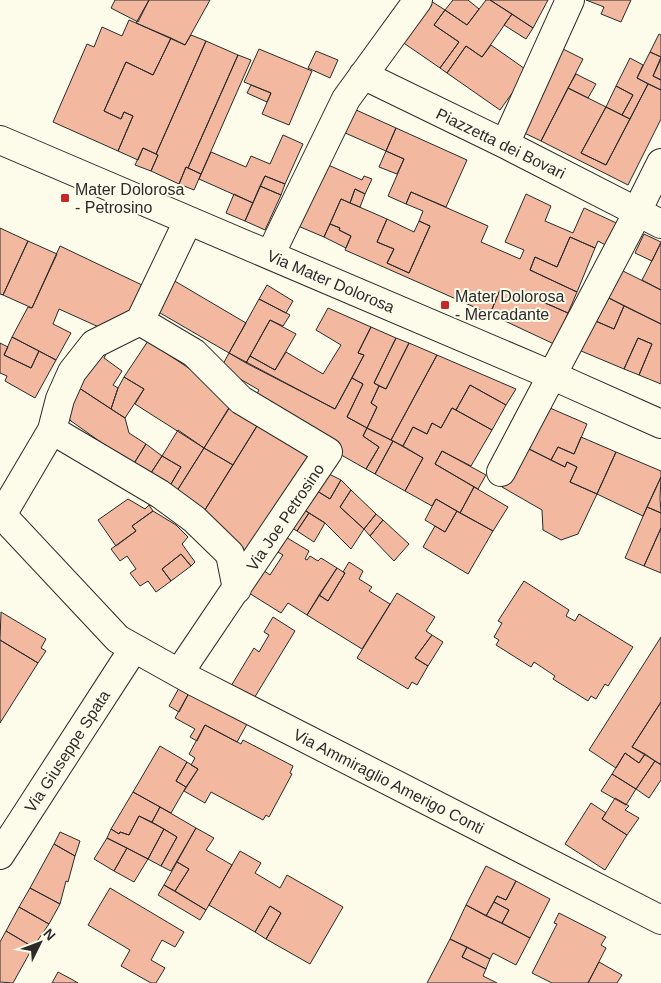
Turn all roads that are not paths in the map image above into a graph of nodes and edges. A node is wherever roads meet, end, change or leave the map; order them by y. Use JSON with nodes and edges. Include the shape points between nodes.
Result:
{"nodes":[{"id":1,"x":418,"y":0,"type":"edge"},
{"id":2,"x":570,"y":0,"type":"edge"},
{"id":3,"x":363,"y":75,"type":"junction"},
{"id":4,"x":0,"y":140,"type":"edge"},
{"id":5,"x":505,"y":144,"type":"junction"},
{"id":6,"x":661,"y":163,"type":"edge"},
{"id":7,"x":650,"y":218,"type":"edge"},
{"id":8,"x":188,"y":222,"type":"junction"},
{"id":9,"x":270,"y":255,"type":"junction"},
{"id":10,"x":140,"y":321,"type":"junction"},
{"id":11,"x":551,"y":375,"type":"junction"},
{"id":12,"x":661,"y":424,"type":"edge"},
{"id":13,"x":52,"y":430,"type":"junction"},
{"id":14,"x":501,"y":472,"type":"dead end"},
{"id":15,"x":1,"y":514,"type":"edge"},
{"id":16,"x":237,"y":589,"type":"junction"},
{"id":17,"x":126,"y":643,"type":"junction"},
{"id":18,"x":179,"y":673,"type":"junction"},
{"id":19,"x":0,"y":855,"type":"edge"},
{"id":20,"x":661,"y":920,"type":"edge"}],
"edges":[{"from":1,"to":3,"type":"street"},
{"from":2,"to":5,"type":"street"},
{"from":3,"to":5,"type":"street","name":"Piazzetta dei Bovari"},
{"from":3,"to":9,"type":"street","via":[[346,99]]},
{"from":4,"to":8,"type":"street","name":"Via Mater Dolorosa"},
{"from":5,"to":7,"type":"street","name":"Piazzetta dei Bovari"},
{"from":6,"to":7,"type":"street","via":[[644,197]]},
{"from":7,"to":11,"type":"street"},
{"from":8,"to":9,"type":"street","name":"Via Mater Dolorosa"},
{"from":8,"to":10,"type":"street"},
{"from":9,"to":11,"type":"street","name":"Via Mater Dolorosa"},
{"from":10,"to":13,"type":"street","via":[[94,344],[72,372],[60,399]]},
{"from":10,"to":16,"type":"street","name":"Via Joe Petrosino","via":[[194,353],[241,400],[328,452]]},
{"from":11,"to":12,"type":"street","name":"Via Mater Dolorosa"},
{"from":11,"to":14,"type":"street"},
{"from":13,"to":15,"type":"street"},
{"from":13,"to":16,"type":"street","via":[[160,494],[194,519],[230,554]]},
{"from":15,"to":17,"type":"street","name":"Via Ammiraglio Amerigo Conti"},
{"from":16,"to":18,"type":"street","name":"Via Joe Petrosino"},
{"from":17,"to":18,"type":"street","name":"Via Ammiraglio Amerigo Conti"},
{"from":17,"to":19,"type":"street","name":"Via Giuseppe Spata"},
{"from":18,"to":20,"type":"street","name":"Via Ammiraglio Amerigo Conti"}]}
